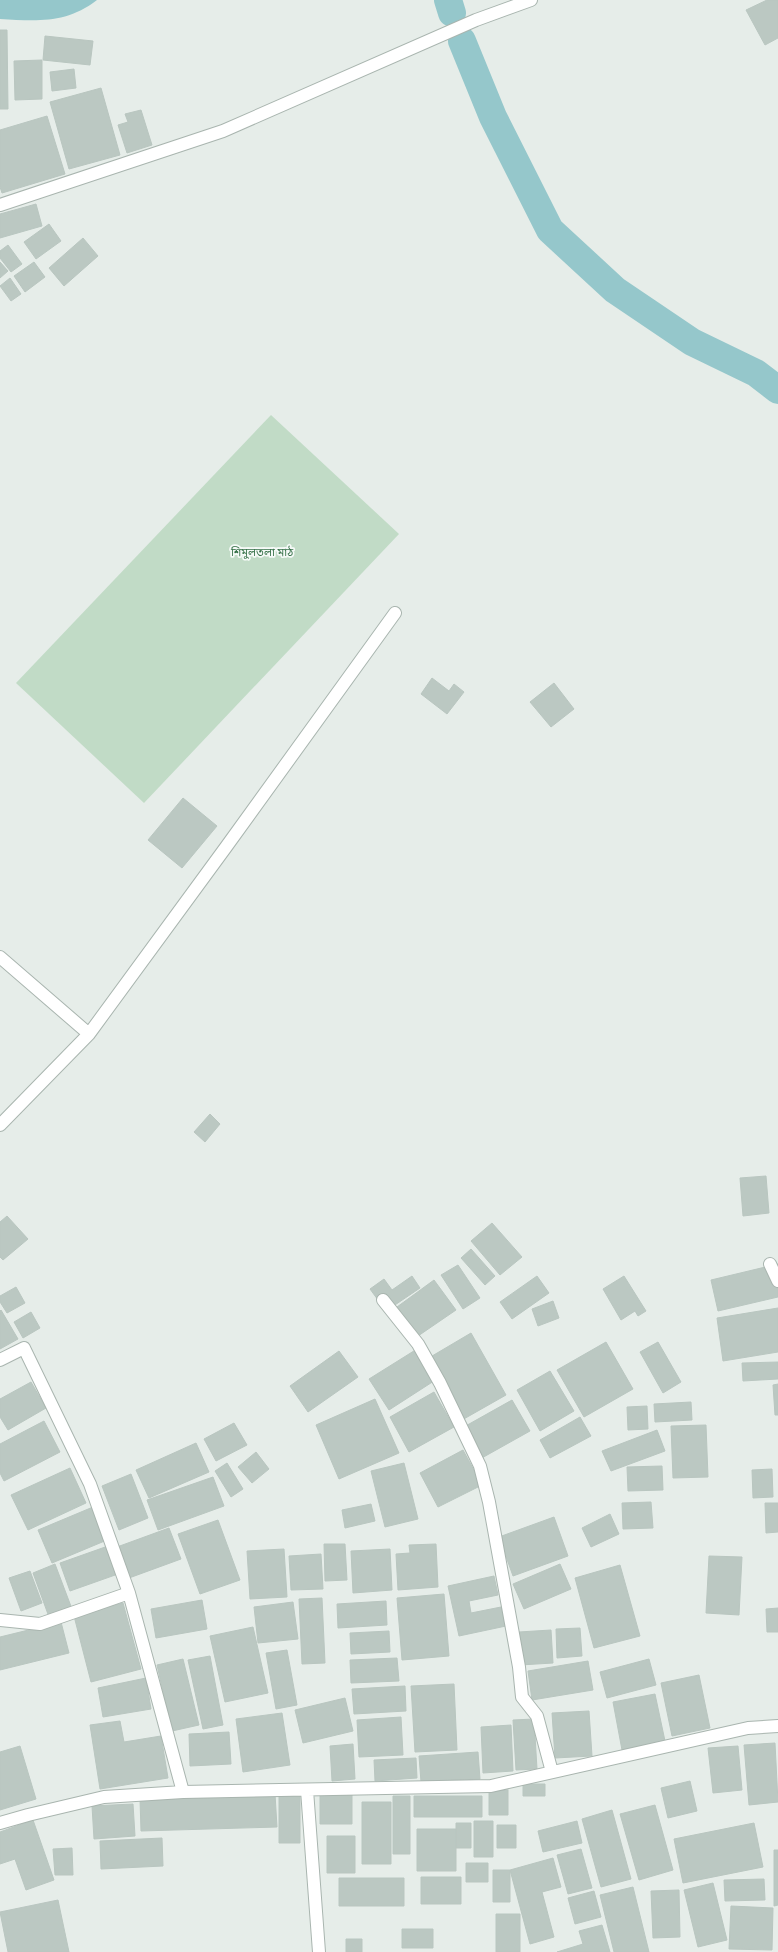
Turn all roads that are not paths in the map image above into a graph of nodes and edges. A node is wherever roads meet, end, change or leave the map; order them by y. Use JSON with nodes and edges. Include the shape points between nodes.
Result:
{"nodes":[{"id":1,"x":531,"y":0,"type":"edge"},
{"id":2,"x":0,"y":205,"type":"edge"},
{"id":3,"x":395,"y":613,"type":"dead end"},
{"id":4,"x":0,"y":957,"type":"edge"},
{"id":5,"x":89,"y":1034,"type":"junction"},
{"id":6,"x":0,"y":1124,"type":"edge"},
{"id":7,"x":770,"y":1264,"type":"dead end"},
{"id":8,"x":778,"y":1281,"type":"edge"},
{"id":9,"x":383,"y":1300,"type":"dead end"},
{"id":10,"x":0,"y":1360,"type":"edge"},
{"id":11,"x":129,"y":1593,"type":"junction"},
{"id":12,"x":0,"y":1620,"type":"edge"},
{"id":13,"x":778,"y":1726,"type":"edge"},
{"id":14,"x":552,"y":1772,"type":"junction"},
{"id":15,"x":307,"y":1790,"type":"junction"},
{"id":16,"x":184,"y":1792,"type":"junction"},
{"id":17,"x":0,"y":1823,"type":"edge"},
{"id":18,"x":319,"y":1952,"type":"edge"}],
"edges":[{"from":1,"to":2,"type":"street","via":[[476,20],[223,131]]},
{"from":3,"to":5,"type":"street"},
{"from":4,"to":5,"type":"street"},
{"from":5,"to":6,"type":"street"},
{"from":7,"to":8,"type":"street"},
{"from":9,"to":14,"type":"street","via":[[418,1344],[480,1466],[519,1667],[522,1697],[537,1716]]},
{"from":10,"to":11,"type":"street","via":[[24,1348],[90,1484]]},
{"from":11,"to":12,"type":"street","via":[[40,1624]]},
{"from":11,"to":16,"type":"street"},
{"from":13,"to":14,"type":"street","via":[[748,1728]]},
{"from":14,"to":15,"type":"street","via":[[491,1786]]},
{"from":15,"to":16,"type":"street"},
{"from":15,"to":18,"type":"street"},
{"from":16,"to":17,"type":"street","via":[[104,1797]]}]}
